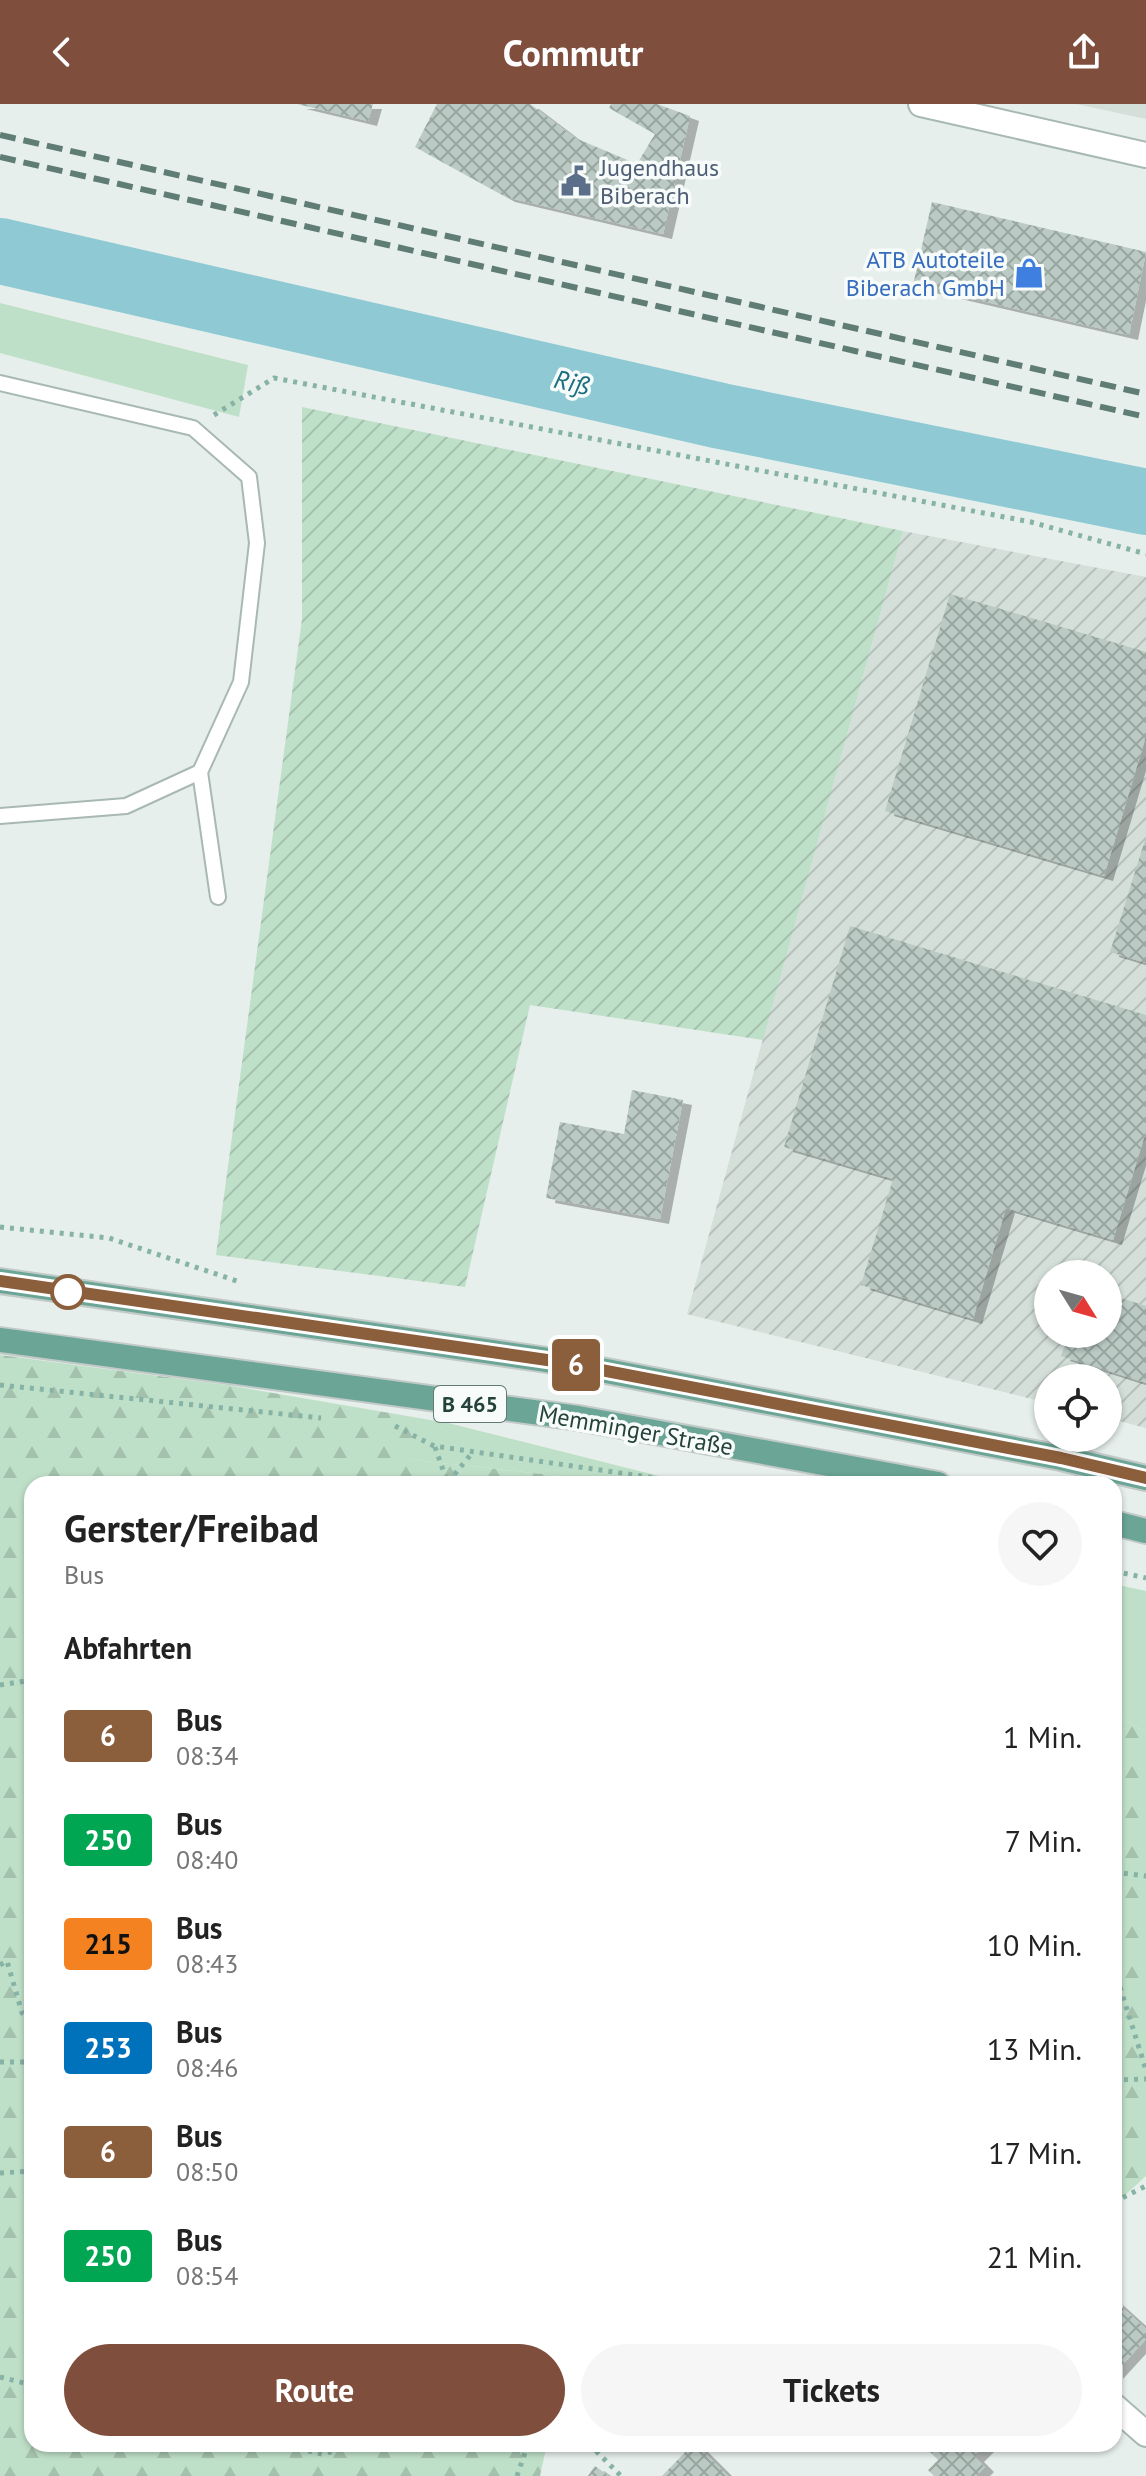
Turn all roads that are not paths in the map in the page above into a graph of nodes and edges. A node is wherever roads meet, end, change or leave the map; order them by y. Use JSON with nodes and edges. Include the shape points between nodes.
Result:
{"nodes":[{"id":1,"x":921,"y":104,"type":"edge"},
{"id":2,"x":1146,"y":155,"type":"edge"},
{"id":3,"x":0,"y":383,"type":"edge"},
{"id":4,"x":200,"y":772,"type":"junction"},
{"id":5,"x":0,"y":816,"type":"edge"},
{"id":6,"x":218,"y":897,"type":"dead end"},
{"id":7,"x":0,"y":1281,"type":"edge"},
{"id":8,"x":0,"y":1340,"type":"edge"},
{"id":9,"x":894,"y":1476,"type":"edge"},
{"id":10,"x":1146,"y":1478,"type":"edge"},
{"id":11,"x":1122,"y":1525,"type":"edge"},
{"id":12,"x":1146,"y":1531,"type":"edge"},
{"id":13,"x":1122,"y":2413,"type":"edge"},
{"id":14,"x":1146,"y":2434,"type":"edge"}],
"edges":[{"from":1,"to":2,"type":"street"},
{"from":3,"to":4,"type":"lane","via":[[193,428],[249,477],[257,543],[241,682]]},
{"from":4,"to":5,"type":"lane","via":[[126,806]]},
{"from":4,"to":6,"type":"lane"},
{"from":7,"to":10,"type":"main road","number":"B 465","via":[[554,1361]]},
{"from":8,"to":9,"type":"main road","name":"Memminger Straße","number":"B 465","via":[[578,1418]]},
{"from":11,"to":12,"type":"main road"},
{"from":13,"to":14,"type":"street"}]}
